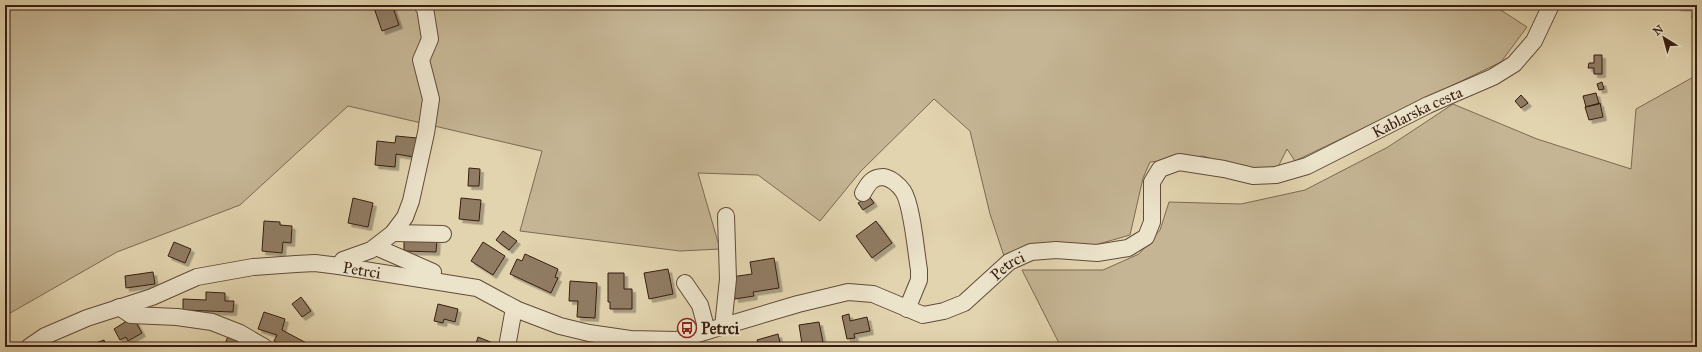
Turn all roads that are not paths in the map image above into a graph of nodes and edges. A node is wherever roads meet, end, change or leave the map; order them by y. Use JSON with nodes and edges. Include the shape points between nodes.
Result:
{"nodes":[{"id":1,"x":422,"y":5,"type":"edge"},
{"id":2,"x":1551,"y":5,"type":"edge"},
{"id":3,"x":1253,"y":176,"type":"joint"},
{"id":4,"x":863,"y":193,"type":"dead end"},
{"id":5,"x":726,"y":216,"type":"dead end"},
{"id":6,"x":393,"y":233,"type":"junction"},
{"id":7,"x":443,"y":234,"type":"dead end"},
{"id":8,"x":376,"y":247,"type":"junction"},
{"id":9,"x":339,"y":266,"type":"junction"},
{"id":10,"x":433,"y":272,"type":"dead end"},
{"id":11,"x":685,"y":283,"type":"dead end"},
{"id":12,"x":119,"y":307,"type":"junction"},
{"id":13,"x":514,"y":308,"type":"junction"},
{"id":14,"x":907,"y":309,"type":"junction"},
{"id":15,"x":723,"y":327,"type":"junction"},
{"id":16,"x":699,"y":338,"type":"edge"},
{"id":17,"x":677,"y":344,"type":"edge"},
{"id":18,"x":29,"y":347,"type":"edge"},
{"id":19,"x":264,"y":347,"type":"edge"},
{"id":20,"x":507,"y":347,"type":"edge"}],
"edges":[{"from":1,"to":6,"type":"street","via":[[425,8],[430,39],[421,60],[431,99],[411,201],[405,218]]},
{"from":2,"to":3,"type":"street","name":"Kablarska cesta","via":[[1534,41],[1514,64],[1492,77],[1307,166],[1276,175]]},
{"from":3,"to":14,"type":"street","name":"Petrci","via":[[1179,162],[1160,169],[1152,182],[1152,222],[1146,237],[1128,248],[1097,253],[1056,250],[1031,252],[1009,262],[964,303],[944,311],[923,315]]},
{"from":4,"to":14,"type":"street","via":[[869,182],[877,177],[887,178],[904,191],[909,206],[919,270],[918,284]]},
{"from":5,"to":15,"type":"street","via":[[728,279]]},
{"from":6,"to":7,"type":"street"},
{"from":6,"to":8,"type":"street"},
{"from":8,"to":9,"type":"street","via":[[343,260]]},
{"from":8,"to":10,"type":"street"},
{"from":9,"to":12,"type":"street","name":"Petrci","via":[[315,263],[275,265],[197,277],[152,297]]},
{"from":9,"to":13,"type":"street","name":"Petrci","via":[[477,288]]},
{"from":11,"to":16,"type":"street","via":[[700,305]]},
{"from":12,"to":18,"type":"street","name":"Petrci","via":[[44,336]]},
{"from":12,"to":19,"type":"street","via":[[131,315],[212,322],[240,333]]},
{"from":13,"to":17,"type":"street","name":"Petrci","via":[[560,326],[589,333]]},
{"from":13,"to":20,"type":"street"},
{"from":14,"to":15,"type":"street","name":"Petrci","via":[[873,294],[848,292]]},
{"from":15,"to":16,"type":"street","name":"Petrci"},
{"from":16,"to":17,"type":"street","name":"Petrci"}]}
